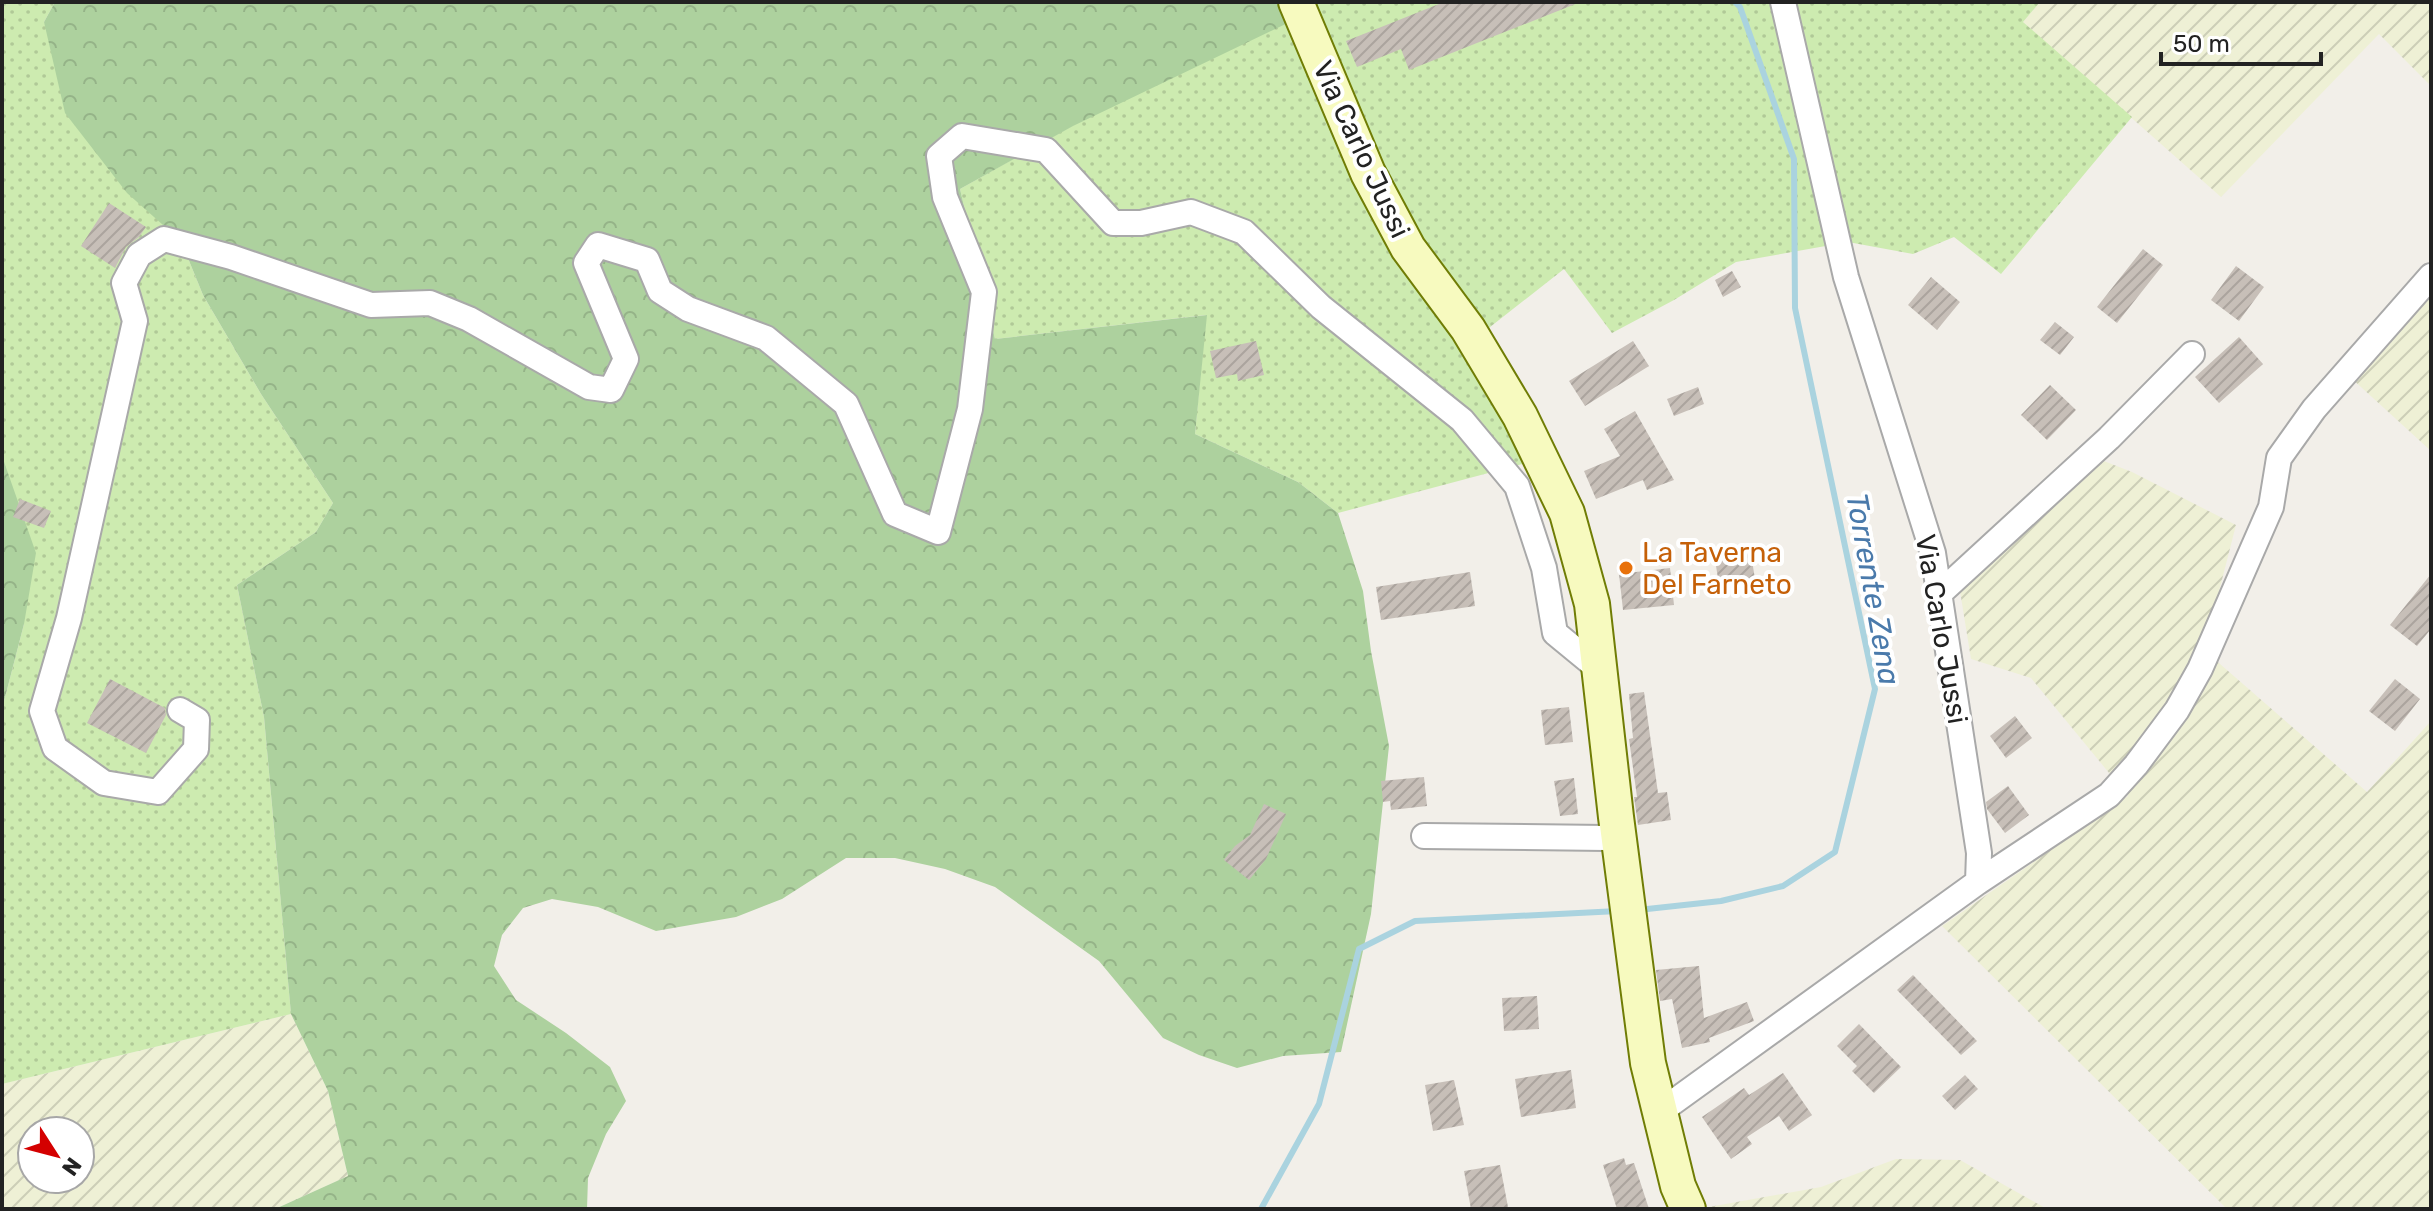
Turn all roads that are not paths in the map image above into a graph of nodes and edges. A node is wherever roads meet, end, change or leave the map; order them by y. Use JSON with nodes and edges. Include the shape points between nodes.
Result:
{"nodes":[{"id":1,"x":1296,"y":2,"type":"edge"},
{"id":2,"x":1783,"y":2,"type":"edge"},
{"id":3,"x":2431,"y":276,"type":"edge"},
{"id":4,"x":2192,"y":354,"type":"dead end"},
{"id":5,"x":1939,"y":594,"type":"junction"},
{"id":6,"x":1600,"y":670,"type":"junction"},
{"id":7,"x":180,"y":710,"type":"dead end"},
{"id":8,"x":1424,"y":836,"type":"dead end"},
{"id":9,"x":1614,"y":851,"type":"junction"},
{"id":10,"x":1978,"y":882,"type":"junction"},
{"id":11,"x":1661,"y":1111,"type":"junction"},
{"id":12,"x":1688,"y":1209,"type":"edge"}],
"edges":[{"from":1,"to":6,"type":"street","name":"Via Carlo Jussi","via":[[1374,185],[1408,248],[1468,329],[1520,416],[1567,513],[1592,604]]},
{"from":2,"to":5,"type":"street","name":"Via Carlo Jussi","via":[[1846,277],[1933,553]]},
{"from":3,"to":10,"type":"street","via":[[2314,409],[2279,458],[2271,507],[2200,669],[2169,721],[2109,795]]},
{"from":4,"to":5,"type":"street"},
{"from":5,"to":10,"type":"street","name":"Via Carlo Jussi","via":[[1979,853]]},
{"from":6,"to":7,"type":"street","via":[[1555,633],[1544,568],[1517,486],[1462,420],[1321,307],[1244,232],[1191,212],[1113,223],[1046,150],[962,136],[939,156],[945,197],[984,292],[970,409],[938,532],[895,514],[846,404],[766,338],[688,309],[660,291],[647,260],[598,245],[586,263],[626,359],[611,390],[589,387],[469,319],[430,303],[371,305],[164,239],[139,255],[124,283],[135,321],[69,618],[42,711],[55,748],[104,783],[158,792],[196,749],[197,720]]},
{"from":6,"to":9,"type":"street","name":"Via Carlo Jussi"},
{"from":8,"to":9,"type":"street"},
{"from":9,"to":11,"type":"street","name":"Via Carlo Jussi","via":[[1636,961],[1648,1063]]},
{"from":10,"to":11,"type":"street"},
{"from":11,"to":12,"type":"street","name":"Via Carlo Jussi"}]}
